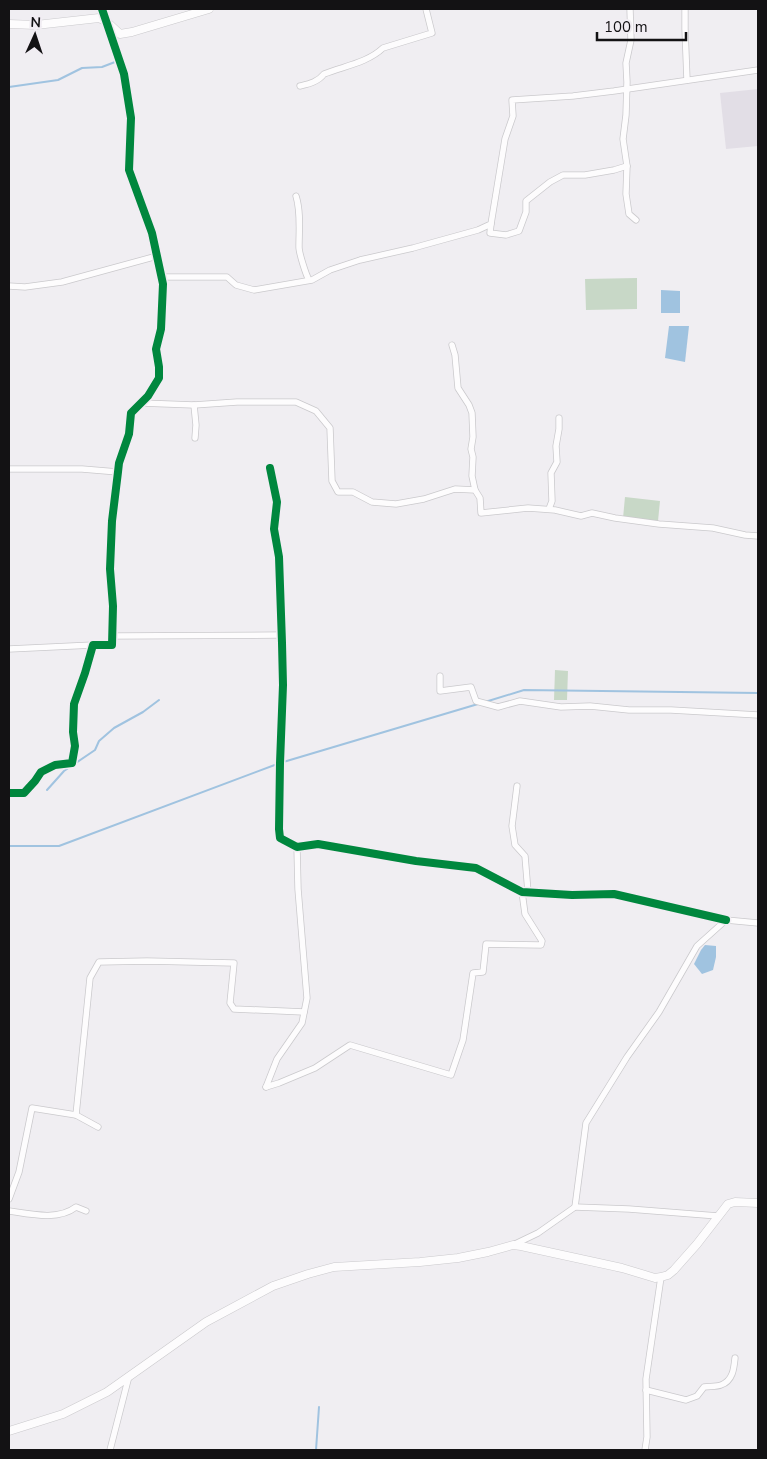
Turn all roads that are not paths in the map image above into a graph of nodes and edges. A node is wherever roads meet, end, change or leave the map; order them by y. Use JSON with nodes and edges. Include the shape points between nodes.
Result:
{"nodes":[{"id":1,"x":102,"y":9,"type":"edge"},
{"id":2,"x":209,"y":9,"type":"edge"},
{"id":3,"x":426,"y":9,"type":"edge"},
{"id":4,"x":630,"y":9,"type":"edge"},
{"id":5,"x":685,"y":9,"type":"edge"},
{"id":6,"x":107,"y":22,"type":"junction"},
{"id":7,"x":9,"y":24,"type":"edge"},
{"id":8,"x":758,"y":70,"type":"edge"},
{"id":9,"x":687,"y":80,"type":"junction"},
{"id":10,"x":300,"y":86,"type":"dead end"},
{"id":11,"x":626,"y":90,"type":"junction"},
{"id":12,"x":627,"y":166,"type":"junction"},
{"id":13,"x":296,"y":196,"type":"dead end"},
{"id":14,"x":636,"y":220,"type":"dead end"},
{"id":15,"x":491,"y":224,"type":"junction"},
{"id":16,"x":157,"y":256,"type":"junction"},
{"id":17,"x":162,"y":277,"type":"junction"},
{"id":18,"x":309,"y":280,"type":"junction"},
{"id":19,"x":9,"y":286,"type":"edge"},
{"id":20,"x":452,"y":345,"type":"dead end"},
{"id":21,"x":141,"y":403,"type":"junction"},
{"id":22,"x":194,"y":405,"type":"junction"},
{"id":23,"x":559,"y":418,"type":"dead end"},
{"id":24,"x":195,"y":438,"type":"dead end"},
{"id":25,"x":270,"y":468,"type":"dead end"},
{"id":26,"x":9,"y":469,"type":"edge"},
{"id":27,"x":118,"y":472,"type":"junction"},
{"id":28,"x":475,"y":490,"type":"junction"},
{"id":29,"x":549,"y":509,"type":"junction"},
{"id":30,"x":758,"y":536,"type":"edge"},
{"id":31,"x":282,"y":635,"type":"junction"},
{"id":32,"x":113,"y":636,"type":"junction"},
{"id":33,"x":93,"y":645,"type":"junction"},
{"id":34,"x":9,"y":649,"type":"edge"},
{"id":35,"x":440,"y":676,"type":"dead end"},
{"id":36,"x":758,"y":715,"type":"edge"},
{"id":37,"x":517,"y":786,"type":"dead end"},
{"id":38,"x":9,"y":793,"type":"edge"},
{"id":39,"x":297,"y":847,"type":"junction"},
{"id":40,"x":525,"y":892,"type":"junction"},
{"id":41,"x":726,"y":920,"type":"junction"},
{"id":42,"x":758,"y":923,"type":"edge"},
{"id":43,"x":304,"y":1012,"type":"junction"},
{"id":44,"x":76,"y":1115,"type":"junction"},
{"id":45,"x":98,"y":1127,"type":"dead end"},
{"id":46,"x":9,"y":1199,"type":"edge"},
{"id":47,"x":758,"y":1203,"type":"edge"},
{"id":48,"x":575,"y":1207,"type":"junction"},
{"id":49,"x":9,"y":1211,"type":"edge"},
{"id":50,"x":86,"y":1211,"type":"dead end"},
{"id":51,"x":718,"y":1216,"type":"junction"},
{"id":52,"x":513,"y":1245,"type":"junction"},
{"id":53,"x":661,"y":1277,"type":"junction"},
{"id":54,"x":735,"y":1358,"type":"dead end"},
{"id":55,"x":129,"y":1376,"type":"junction"},
{"id":56,"x":646,"y":1390,"type":"junction"},
{"id":57,"x":9,"y":1431,"type":"edge"},
{"id":58,"x":110,"y":1450,"type":"edge"},
{"id":59,"x":645,"y":1450,"type":"edge"}],
"edges":[{"from":1,"to":6,"type":"street"},
{"from":2,"to":6,"type":"main road","via":[[120,34]]},
{"from":3,"to":10,"type":"street","via":[[432,34],[384,48],[358,63],[331,71]]},
{"from":4,"to":11,"type":"street","via":[[631,40],[626,63]]},
{"from":5,"to":9,"type":"street"},
{"from":6,"to":7,"type":"main road","via":[[99,18],[36,25]]},
{"from":6,"to":16,"type":"street","via":[[124,74],[131,118],[129,170]]},
{"from":8,"to":9,"type":"street"},
{"from":9,"to":11,"type":"street"},
{"from":11,"to":12,"type":"street","via":[[623,139]]},
{"from":11,"to":15,"type":"street","via":[[512,100],[513,116],[505,139]]},
{"from":12,"to":14,"type":"street","via":[[629,214]]},
{"from":12,"to":15,"type":"street","via":[[585,175],[563,175],[550,182],[526,202],[519,231],[506,235],[490,233]]},
{"from":13,"to":18,"type":"street","via":[[299,249]]},
{"from":15,"to":18,"type":"street","via":[[360,260]]},
{"from":16,"to":17,"type":"street"},
{"from":16,"to":19,"type":"street","via":[[62,282],[26,288]]},
{"from":17,"to":18,"type":"street","via":[[227,277],[236,285],[254,290]]},
{"from":17,"to":21,"type":"street","via":[[161,328],[156,349],[159,378]]},
{"from":20,"to":28,"type":"street","via":[[458,388],[472,414]]},
{"from":21,"to":22,"type":"street"},
{"from":21,"to":27,"type":"street","via":[[131,413],[129,434]]},
{"from":22,"to":24,"type":"street"},
{"from":22,"to":28,"type":"street","via":[[296,402],[316,411],[330,428],[332,481],[338,492],[353,492],[372,502],[396,504],[456,489]]},
{"from":23,"to":29,"type":"street","via":[[557,462],[551,472],[552,501]]},
{"from":25,"to":31,"type":"street","via":[[276,502],[274,529],[279,557]]},
{"from":26,"to":27,"type":"street"},
{"from":27,"to":32,"type":"street","via":[[110,569]]},
{"from":28,"to":29,"type":"street","via":[[480,498],[481,513]]},
{"from":29,"to":30,"type":"street","via":[[581,516],[592,513]]},
{"from":31,"to":32,"type":"street"},
{"from":31,"to":39,"type":"street","via":[[279,829],[280,838]]},
{"from":32,"to":33,"type":"street","via":[[112,645]]},
{"from":33,"to":34,"type":"street"},
{"from":33,"to":38,"type":"street","via":[[74,704],[72,763],[55,765],[41,772],[24,793]]},
{"from":35,"to":36,"type":"street","via":[[440,691],[471,687],[476,701],[498,707],[520,701],[561,706]]},
{"from":37,"to":40,"type":"street","via":[[512,826],[515,845],[525,856]]},
{"from":39,"to":40,"type":"street","via":[[318,844],[476,868]]},
{"from":39,"to":43,"type":"street","via":[[306,998]]},
{"from":40,"to":41,"type":"street","via":[[614,894]]},
{"from":40,"to":43,"type":"street","via":[[525,914],[542,941],[541,945],[486,944],[483,972],[473,973],[463,1040],[451,1075],[350,1045],[315,1068],[266,1087],[276,1059],[302,1024]]},
{"from":41,"to":42,"type":"street"},
{"from":41,"to":48,"type":"street","via":[[697,946],[586,1123]]},
{"from":43,"to":44,"type":"street","via":[[234,1009],[230,1003],[234,963],[99,962],[90,978]]},
{"from":44,"to":45,"type":"street"},
{"from":44,"to":46,"type":"street","via":[[32,1108],[19,1172]]},
{"from":47,"to":51,"type":"main road","via":[[728,1204]]},
{"from":48,"to":51,"type":"street"},
{"from":48,"to":52,"type":"street"},
{"from":49,"to":50,"type":"street","via":[[38,1215],[68,1213],[76,1207]]},
{"from":51,"to":53,"type":"main road","via":[[674,1270]]},
{"from":52,"to":53,"type":"main road"},
{"from":52,"to":55,"type":"main road","via":[[458,1258],[334,1267],[308,1274],[273,1286],[206,1322]]},
{"from":53,"to":56,"type":"street"},
{"from":54,"to":56,"type":"street","via":[[731,1377],[721,1385],[704,1387],[697,1396],[686,1400]]},
{"from":55,"to":57,"type":"main road","via":[[107,1392],[63,1414]]},
{"from":55,"to":58,"type":"street"},
{"from":56,"to":59,"type":"street"}]}
